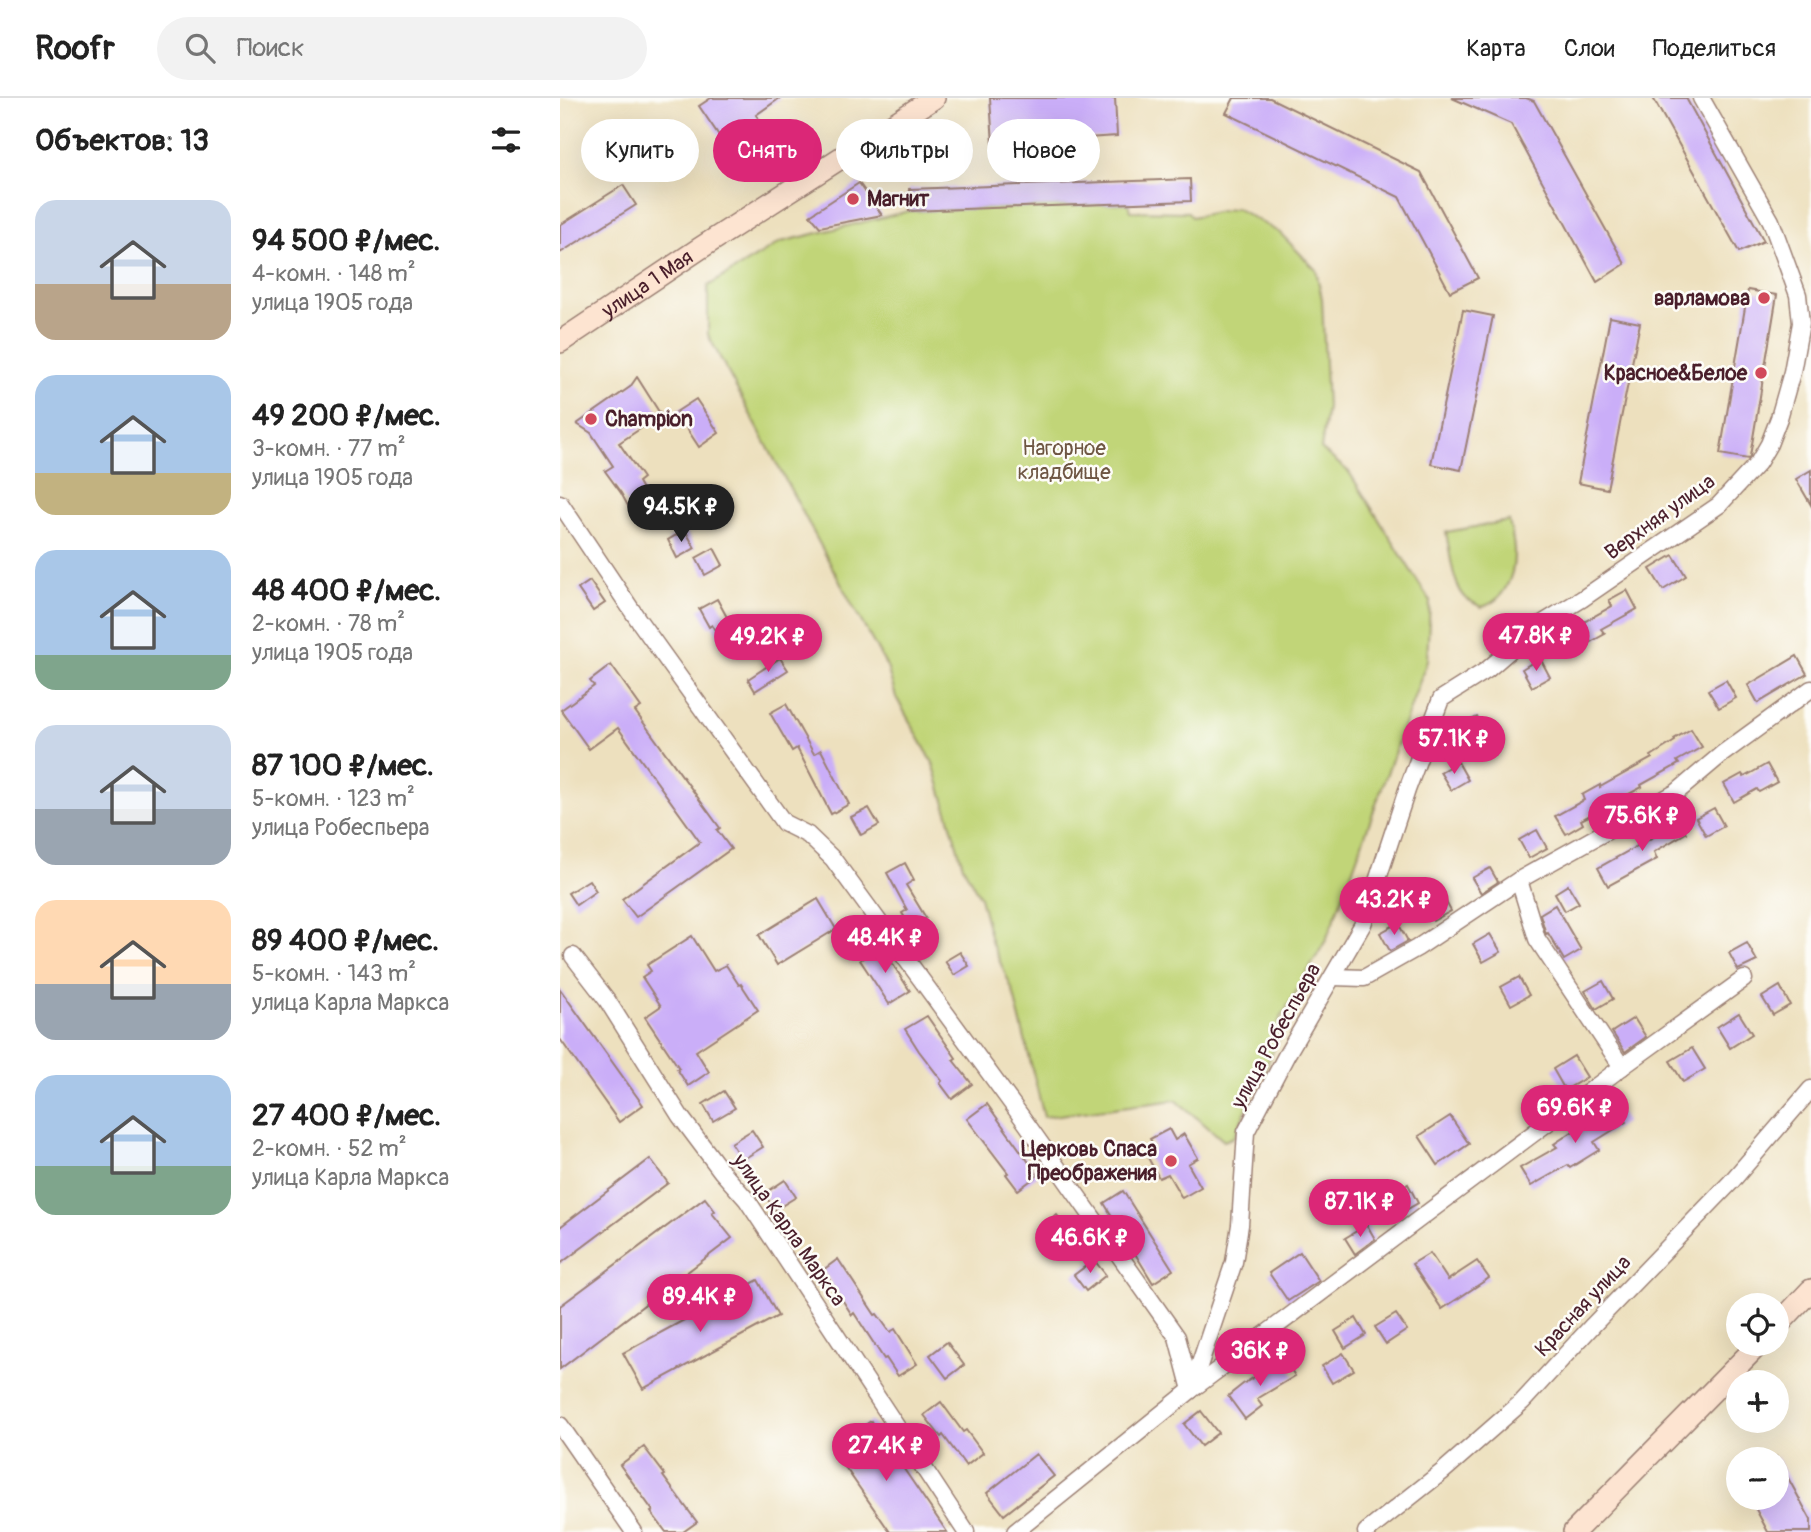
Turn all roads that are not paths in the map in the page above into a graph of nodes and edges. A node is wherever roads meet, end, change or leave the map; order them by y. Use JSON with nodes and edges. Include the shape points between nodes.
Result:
{"nodes":[{"id":1,"x":934,"y":98,"type":"edge"},
{"id":2,"x":1701,"y":98,"type":"edge"},
{"id":3,"x":560,"y":342,"type":"edge"},
{"id":4,"x":560,"y":503,"type":"edge"},
{"id":5,"x":1811,"y":688,"type":"edge"},
{"id":6,"x":1406,"y":790,"type":"joint"},
{"id":7,"x":1519,"y":880,"type":"junction"},
{"id":8,"x":573,"y":956,"type":"dead end"},
{"id":9,"x":1333,"y":977,"type":"junction"},
{"id":10,"x":1744,"y":979,"type":"dead end"},
{"id":11,"x":1622,"y":1067,"type":"junction"},
{"id":12,"x":1811,"y":1089,"type":"edge"},
{"id":13,"x":1811,"y":1290,"type":"edge"},
{"id":14,"x":1789,"y":1313,"type":"edge"},
{"id":15,"x":1747,"y":1356,"type":"edge"},
{"id":16,"x":1191,"y":1390,"type":"junction"},
{"id":17,"x":560,"y":1425,"type":"edge"},
{"id":18,"x":634,"y":1532,"type":"edge"},
{"id":19,"x":967,"y":1532,"type":"edge"},
{"id":20,"x":1015,"y":1532,"type":"edge"},
{"id":21,"x":1366,"y":1532,"type":"edge"},
{"id":22,"x":1574,"y":1532,"type":"edge"}],
"edges":[{"from":1,"to":3,"type":"main road","name":"улица 1 Мая"},
{"from":2,"to":6,"type":"street","name":"Верхняя улица","via":[[1771,221],[1798,295],[1801,323],[1794,360],[1769,444],[1758,463],[1719,505],[1538,626],[1488,670],[1441,699]]},
{"from":4,"to":16,"type":"street","via":[[784,823],[808,835],[833,859],[1034,1134],[1177,1337]]},
{"from":5,"to":7,"type":"street","via":[[1677,792]]},
{"from":6,"to":9,"type":"street","name":"улица Робеспьера","via":[[1363,925]]},
{"from":7,"to":9,"type":"street","via":[[1364,978]]},
{"from":7,"to":11,"type":"street","via":[[1537,939]]},
{"from":8,"to":19,"type":"street","name":"улица Карла Маркса","via":[[607,1000],[680,1116],[747,1200]]},
{"from":9,"to":16,"type":"street","name":"улица Робеспьера","via":[[1246,1132],[1234,1262]]},
{"from":10,"to":11,"type":"street"},
{"from":11,"to":16,"type":"street"},
{"from":12,"to":21,"type":"street","name":"Красная улица","via":[[1731,1182],[1522,1402]]},
{"from":13,"to":14,"type":"main road"},
{"from":15,"to":22,"type":"main road"},
{"from":16,"to":20,"type":"street"},
{"from":17,"to":18,"type":"street"}]}
